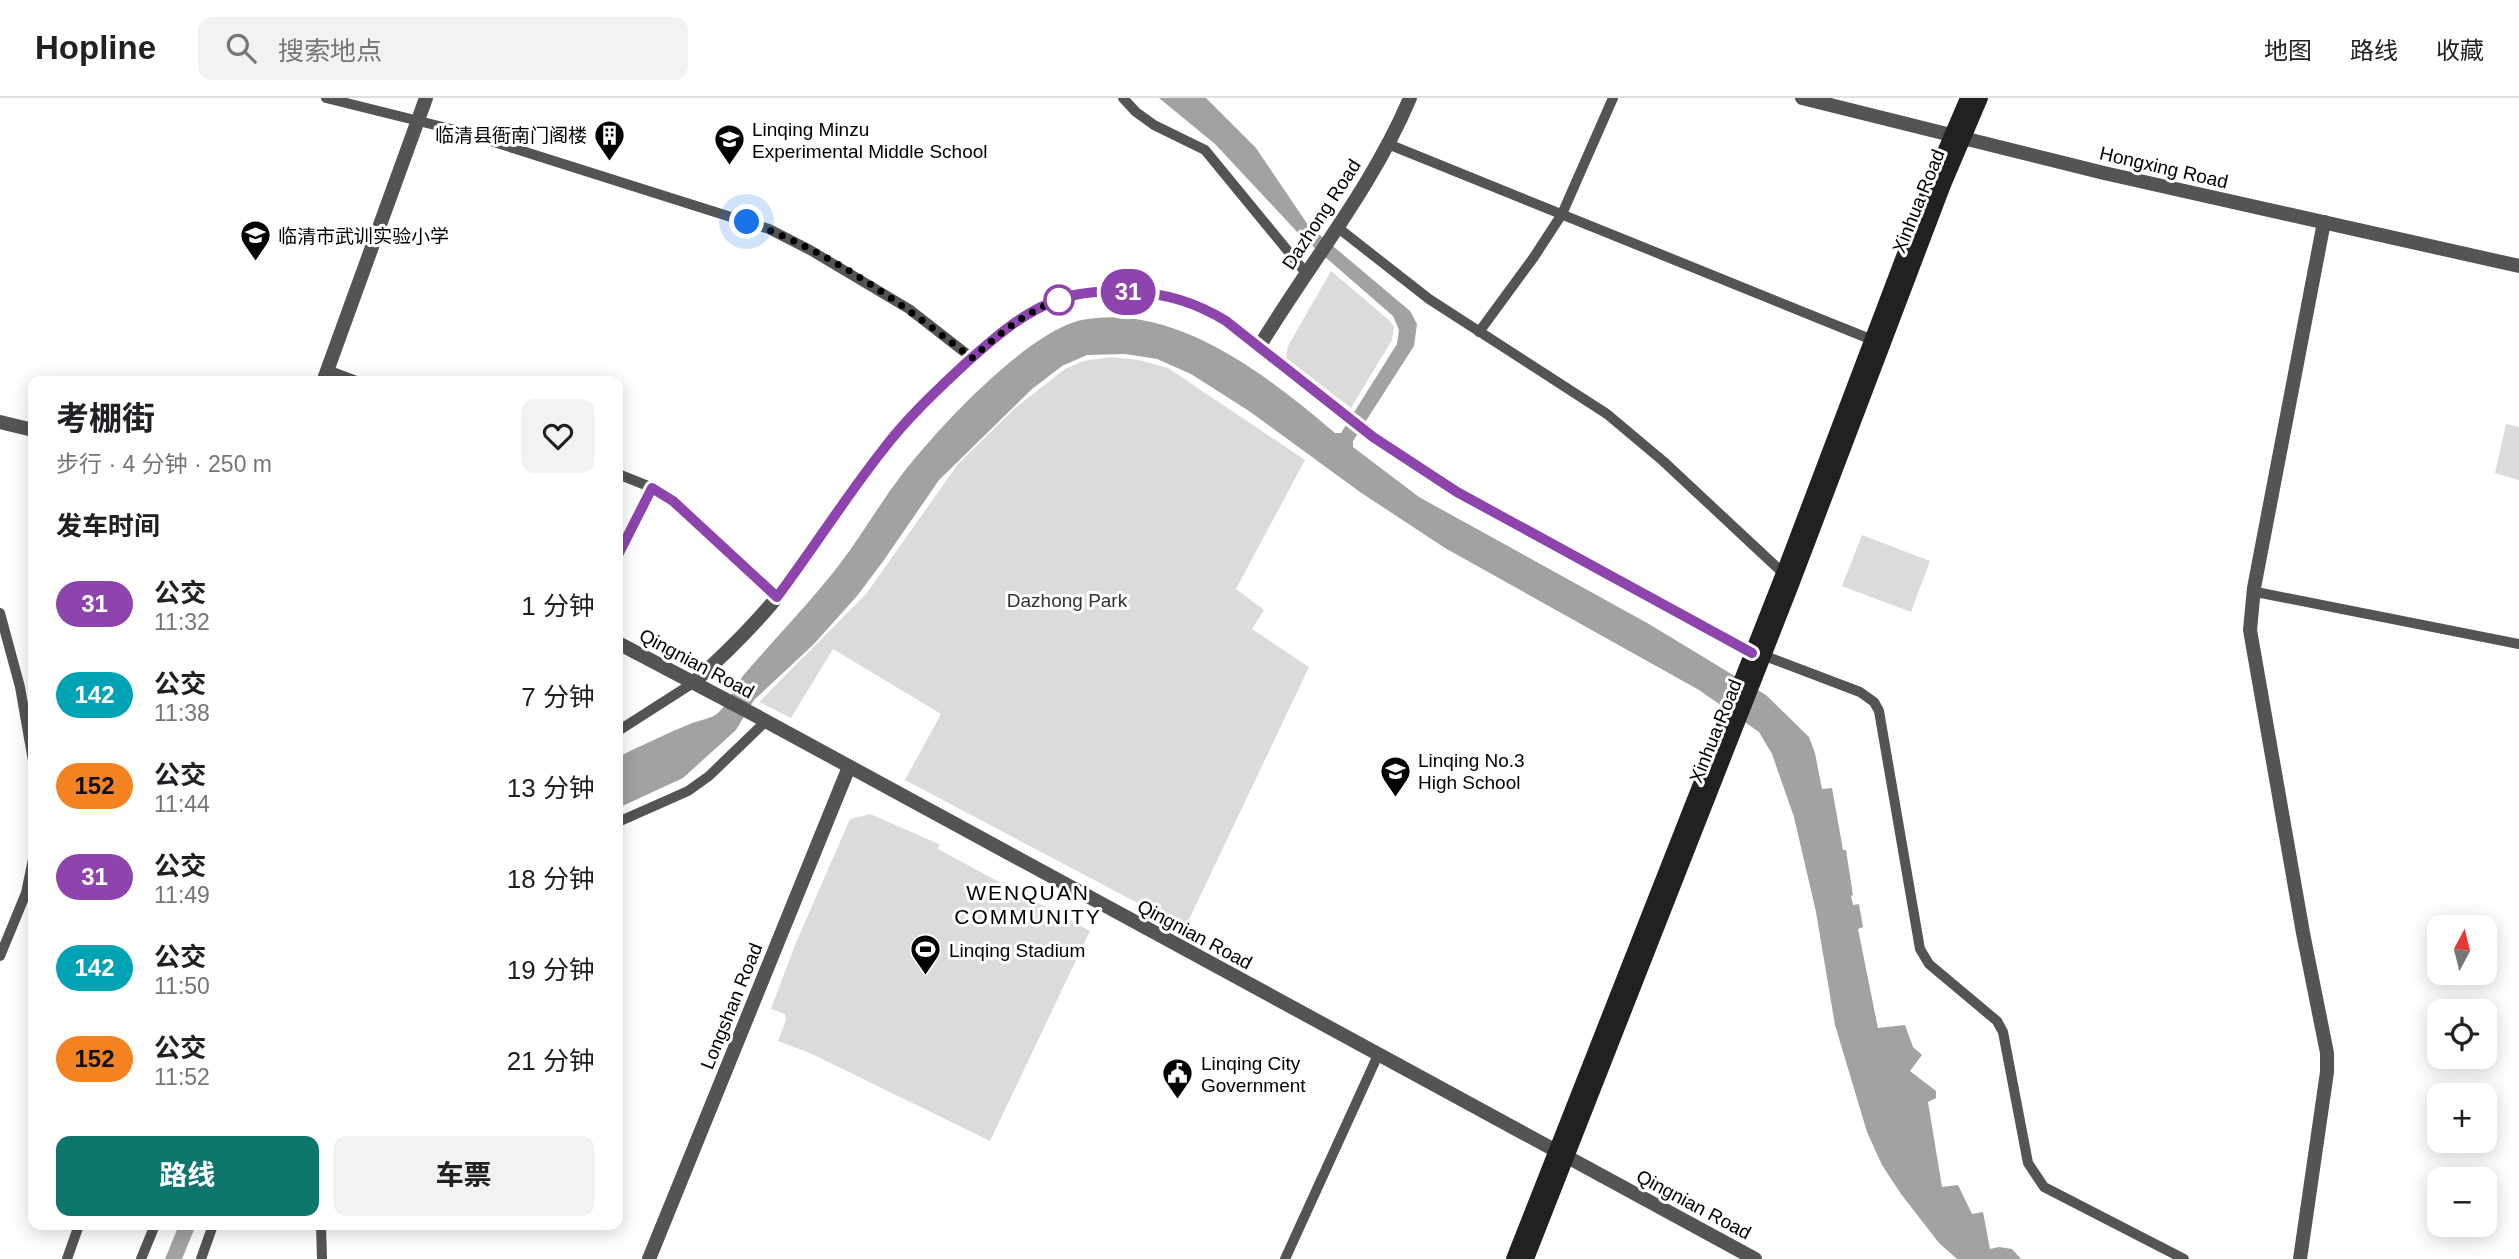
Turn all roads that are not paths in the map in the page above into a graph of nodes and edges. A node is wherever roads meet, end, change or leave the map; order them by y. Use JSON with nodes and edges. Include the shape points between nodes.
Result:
{"nodes":[{"id":1,"x":326,"y":98,"type":"edge"},
{"id":2,"x":426,"y":98,"type":"edge"},
{"id":3,"x":1123,"y":98,"type":"edge"},
{"id":4,"x":1410,"y":98,"type":"edge"},
{"id":5,"x":1613,"y":98,"type":"edge"},
{"id":6,"x":1802,"y":98,"type":"edge"},
{"id":7,"x":1967,"y":98,"type":"edge"},
{"id":8,"x":1981,"y":98,"type":"edge"},
{"id":9,"x":418,"y":121,"type":"junction"},
{"id":10,"x":1958,"y":137,"type":"junction"},
{"id":11,"x":1388,"y":144,"type":"junction"},
{"id":12,"x":1562,"y":214,"type":"junction"},
{"id":13,"x":2328,"y":223,"type":"junction"},
{"id":14,"x":1337,"y":227,"type":"junction"},
{"id":15,"x":2519,"y":266,"type":"edge"},
{"id":16,"x":1307,"y":273,"type":"junction"},
{"id":17,"x":1479,"y":332,"type":"junction"},
{"id":18,"x":1870,"y":340,"type":"junction"},
{"id":19,"x":1259,"y":347,"type":"junction"},
{"id":20,"x":972,"y":358,"type":"junction"},
{"id":21,"x":325,"y":376,"type":"edge"},
{"id":22,"x":0,"y":422,"type":"edge"},
{"id":23,"x":28,"y":429,"type":"edge"},
{"id":24,"x":623,"y":476,"type":"edge"},
{"id":25,"x":652,"y":488,"type":"junction"},
{"id":26,"x":623,"y":545,"type":"edge"},
{"id":27,"x":1783,"y":573,"type":"junction"},
{"id":28,"x":2261,"y":593,"type":"junction"},
{"id":29,"x":777,"y":597,"type":"junction"},
{"id":30,"x":0,"y":613,"type":"edge"},
{"id":31,"x":2519,"y":643,"type":"edge"},
{"id":32,"x":623,"y":646,"type":"edge"},
{"id":33,"x":1756,"y":661,"type":"junction"},
{"id":34,"x":693,"y":683,"type":"junction"},
{"id":35,"x":766,"y":721,"type":"junction"},
{"id":36,"x":623,"y":728,"type":"edge"},
{"id":37,"x":28,"y":733,"type":"edge"},
{"id":38,"x":849,"y":767,"type":"junction"},
{"id":39,"x":623,"y":820,"type":"edge"},
{"id":40,"x":28,"y":884,"type":"edge"},
{"id":41,"x":0,"y":956,"type":"edge"},
{"id":42,"x":1378,"y":1055,"type":"junction"},
{"id":43,"x":1561,"y":1154,"type":"junction"},
{"id":44,"x":77,"y":1230,"type":"edge"},
{"id":45,"x":153,"y":1230,"type":"edge"},
{"id":46,"x":211,"y":1230,"type":"edge"},
{"id":47,"x":321,"y":1230,"type":"edge"},
{"id":48,"x":67,"y":1259,"type":"edge"},
{"id":49,"x":141,"y":1259,"type":"edge"},
{"id":50,"x":201,"y":1259,"type":"edge"},
{"id":51,"x":322,"y":1259,"type":"edge"},
{"id":52,"x":649,"y":1259,"type":"edge"},
{"id":53,"x":1285,"y":1259,"type":"edge"},
{"id":54,"x":1513,"y":1259,"type":"edge"},
{"id":55,"x":1527,"y":1259,"type":"edge"},
{"id":56,"x":1755,"y":1259,"type":"edge"},
{"id":57,"x":2184,"y":1259,"type":"edge"},
{"id":58,"x":2300,"y":1259,"type":"edge"},
{"id":59,"x":2309,"y":1259,"type":"edge"}],
"edges":[{"from":1,"to":9,"type":"street"},
{"from":2,"to":9,"type":"street"},
{"from":3,"to":16,"type":"street","via":[[1154,125],[1205,150]]},
{"from":4,"to":11,"type":"street","name":"Dazhong Road"},
{"from":5,"to":12,"type":"street"},
{"from":6,"to":10,"type":"street","name":"Hongxing Road"},
{"from":7,"to":10,"type":"main road","name":"Xinhua Road"},
{"from":8,"to":10,"type":"main road","name":"Xinhua Road"},
{"from":9,"to":20,"type":"street","via":[[769,229],[909,309]]},
{"from":9,"to":21,"type":"street"},
{"from":10,"to":13,"type":"street","name":"Hongxing Road"},
{"from":10,"to":18,"type":"main road","name":"Xinhua Road"},
{"from":10,"to":33,"type":"main road","name":"Xinhua Road","via":[[1944,185]]},
{"from":11,"to":12,"type":"street"},
{"from":11,"to":14,"type":"street","name":"Dazhong Road"},
{"from":12,"to":17,"type":"street"},
{"from":12,"to":18,"type":"street"},
{"from":13,"to":15,"type":"street","name":"Hongxing Road"},
{"from":13,"to":28,"type":"street"},
{"from":13,"to":58,"type":"street","via":[[2254,588],[2250,630],[2302,933],[2328,1053]]},
{"from":14,"to":16,"type":"street","name":"Dazhong Road"},
{"from":14,"to":17,"type":"street"},
{"from":16,"to":19,"type":"street","name":"Dazhong Road"},
{"from":17,"to":27,"type":"street","via":[[1607,414]]},
{"from":18,"to":27,"type":"main road","name":"Xinhua Road"},
{"from":19,"to":20,"type":"street","via":[[1210,311],[1142,292],[1102,291],[1039,308]]},
{"from":19,"to":33,"type":"street","via":[[1373,437],[1457,492]]},
{"from":20,"to":29,"type":"street","via":[[883,449]]},
{"from":22,"to":23,"type":"street"},
{"from":24,"to":25,"type":"street"},
{"from":25,"to":26,"type":"street"},
{"from":25,"to":29,"type":"street","via":[[673,501]]},
{"from":27,"to":33,"type":"main road","name":"Xinhua Road"},
{"from":28,"to":31,"type":"street"},
{"from":28,"to":59,"type":"street","via":[[2259,629],[2336,1052]]},
{"from":29,"to":34,"type":"street"},
{"from":30,"to":37,"type":"street"},
{"from":32,"to":34,"type":"street","name":"Qingnian Road"},
{"from":33,"to":43,"type":"main road","name":"Xinhua Road"},
{"from":33,"to":57,"type":"street","via":[[1860,692],[1879,711],[1920,949],[1929,964],[1997,1021],[2003,1032],[2032,1171],[2045,1186]]},
{"from":34,"to":35,"type":"street","name":"Qingnian Road"},
{"from":34,"to":36,"type":"street"},
{"from":35,"to":38,"type":"street","name":"Qingnian Road"},
{"from":35,"to":39,"type":"street","via":[[688,791]]},
{"from":38,"to":42,"type":"street","name":"Qingnian Road"},
{"from":38,"to":52,"type":"street","name":"Longshan Road"},
{"from":40,"to":41,"type":"street"},
{"from":42,"to":43,"type":"street","name":"Qingnian Road"},
{"from":42,"to":53,"type":"street"},
{"from":43,"to":54,"type":"main road","name":"Xinhua Road"},
{"from":43,"to":55,"type":"main road","name":"Xinhua Road"},
{"from":43,"to":56,"type":"street","name":"Qingnian Road"},
{"from":44,"to":48,"type":"street"},
{"from":45,"to":49,"type":"street"},
{"from":46,"to":50,"type":"street"},
{"from":47,"to":51,"type":"street"}]}
